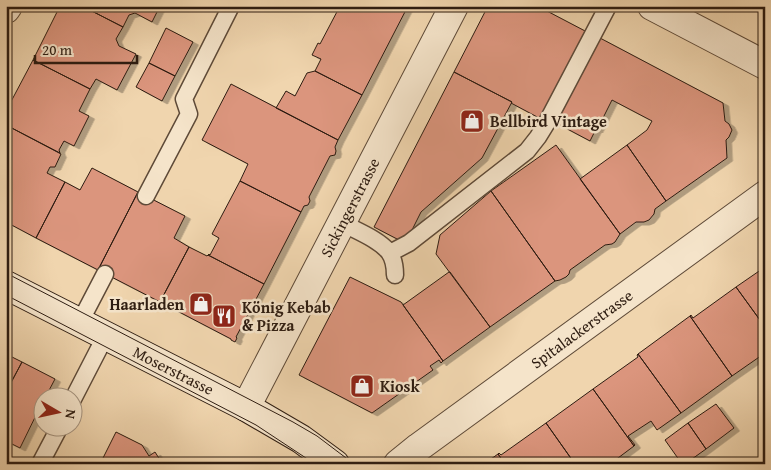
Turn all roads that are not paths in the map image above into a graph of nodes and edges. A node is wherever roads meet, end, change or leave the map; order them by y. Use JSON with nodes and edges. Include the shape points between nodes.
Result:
{"nodes":[{"id":1,"x":231,"y":6,"type":"edge"},
{"id":2,"x":454,"y":6,"type":"edge"},
{"id":3,"x":608,"y":6,"type":"edge"},
{"id":4,"x":652,"y":6,"type":"edge"},
{"id":5,"x":765,"y":65,"type":"edge"},
{"id":6,"x":765,"y":195,"type":"edge"},
{"id":7,"x":146,"y":196,"type":"dead end"},
{"id":8,"x":342,"y":223,"type":"junction"},
{"id":9,"x":390,"y":254,"type":"junction"},
{"id":10,"x":105,"y":274,"type":"dead end"},
{"id":11,"x":395,"y":275,"type":"dead end"},
{"id":12,"x":6,"y":284,"type":"edge"},
{"id":13,"x":80,"y":322,"type":"junction"},
{"id":14,"x":106,"y":335,"type":"junction"},
{"id":15,"x":79,"y":388,"type":"edge"},
{"id":16,"x":246,"y":407,"type":"junction"},
{"id":17,"x":54,"y":438,"type":"edge"},
{"id":18,"x":40,"y":464,"type":"edge"},
{"id":19,"x":335,"y":464,"type":"edge"},
{"id":20,"x":398,"y":464,"type":"edge"}],
"edges":[{"from":1,"to":7,"type":"lane","via":[[184,99],[189,114]]},
{"from":2,"to":8,"type":"street","name":"Sickingerstrasse"},
{"from":3,"to":9,"type":"lane","via":[[546,124],[527,151],[410,244]]},
{"from":4,"to":5,"type":"street"},
{"from":6,"to":20,"type":"street","name":"Spitalackerstrasse"},
{"from":8,"to":9,"type":"lane","via":[[380,244]]},
{"from":8,"to":16,"type":"street","name":"Sickingerstrasse"},
{"from":9,"to":11,"type":"lane","via":[[395,264]]},
{"from":10,"to":13,"type":"lane"},
{"from":12,"to":13,"type":"street","name":"Moserstrasse"},
{"from":13,"to":14,"type":"street","name":"Moserstrasse"},
{"from":14,"to":15,"type":"lane"},
{"from":14,"to":16,"type":"street","name":"Moserstrasse"},
{"from":16,"to":19,"type":"street","name":"Moserstrasse","via":[[301,439]]},
{"from":17,"to":18,"type":"lane"}]}
